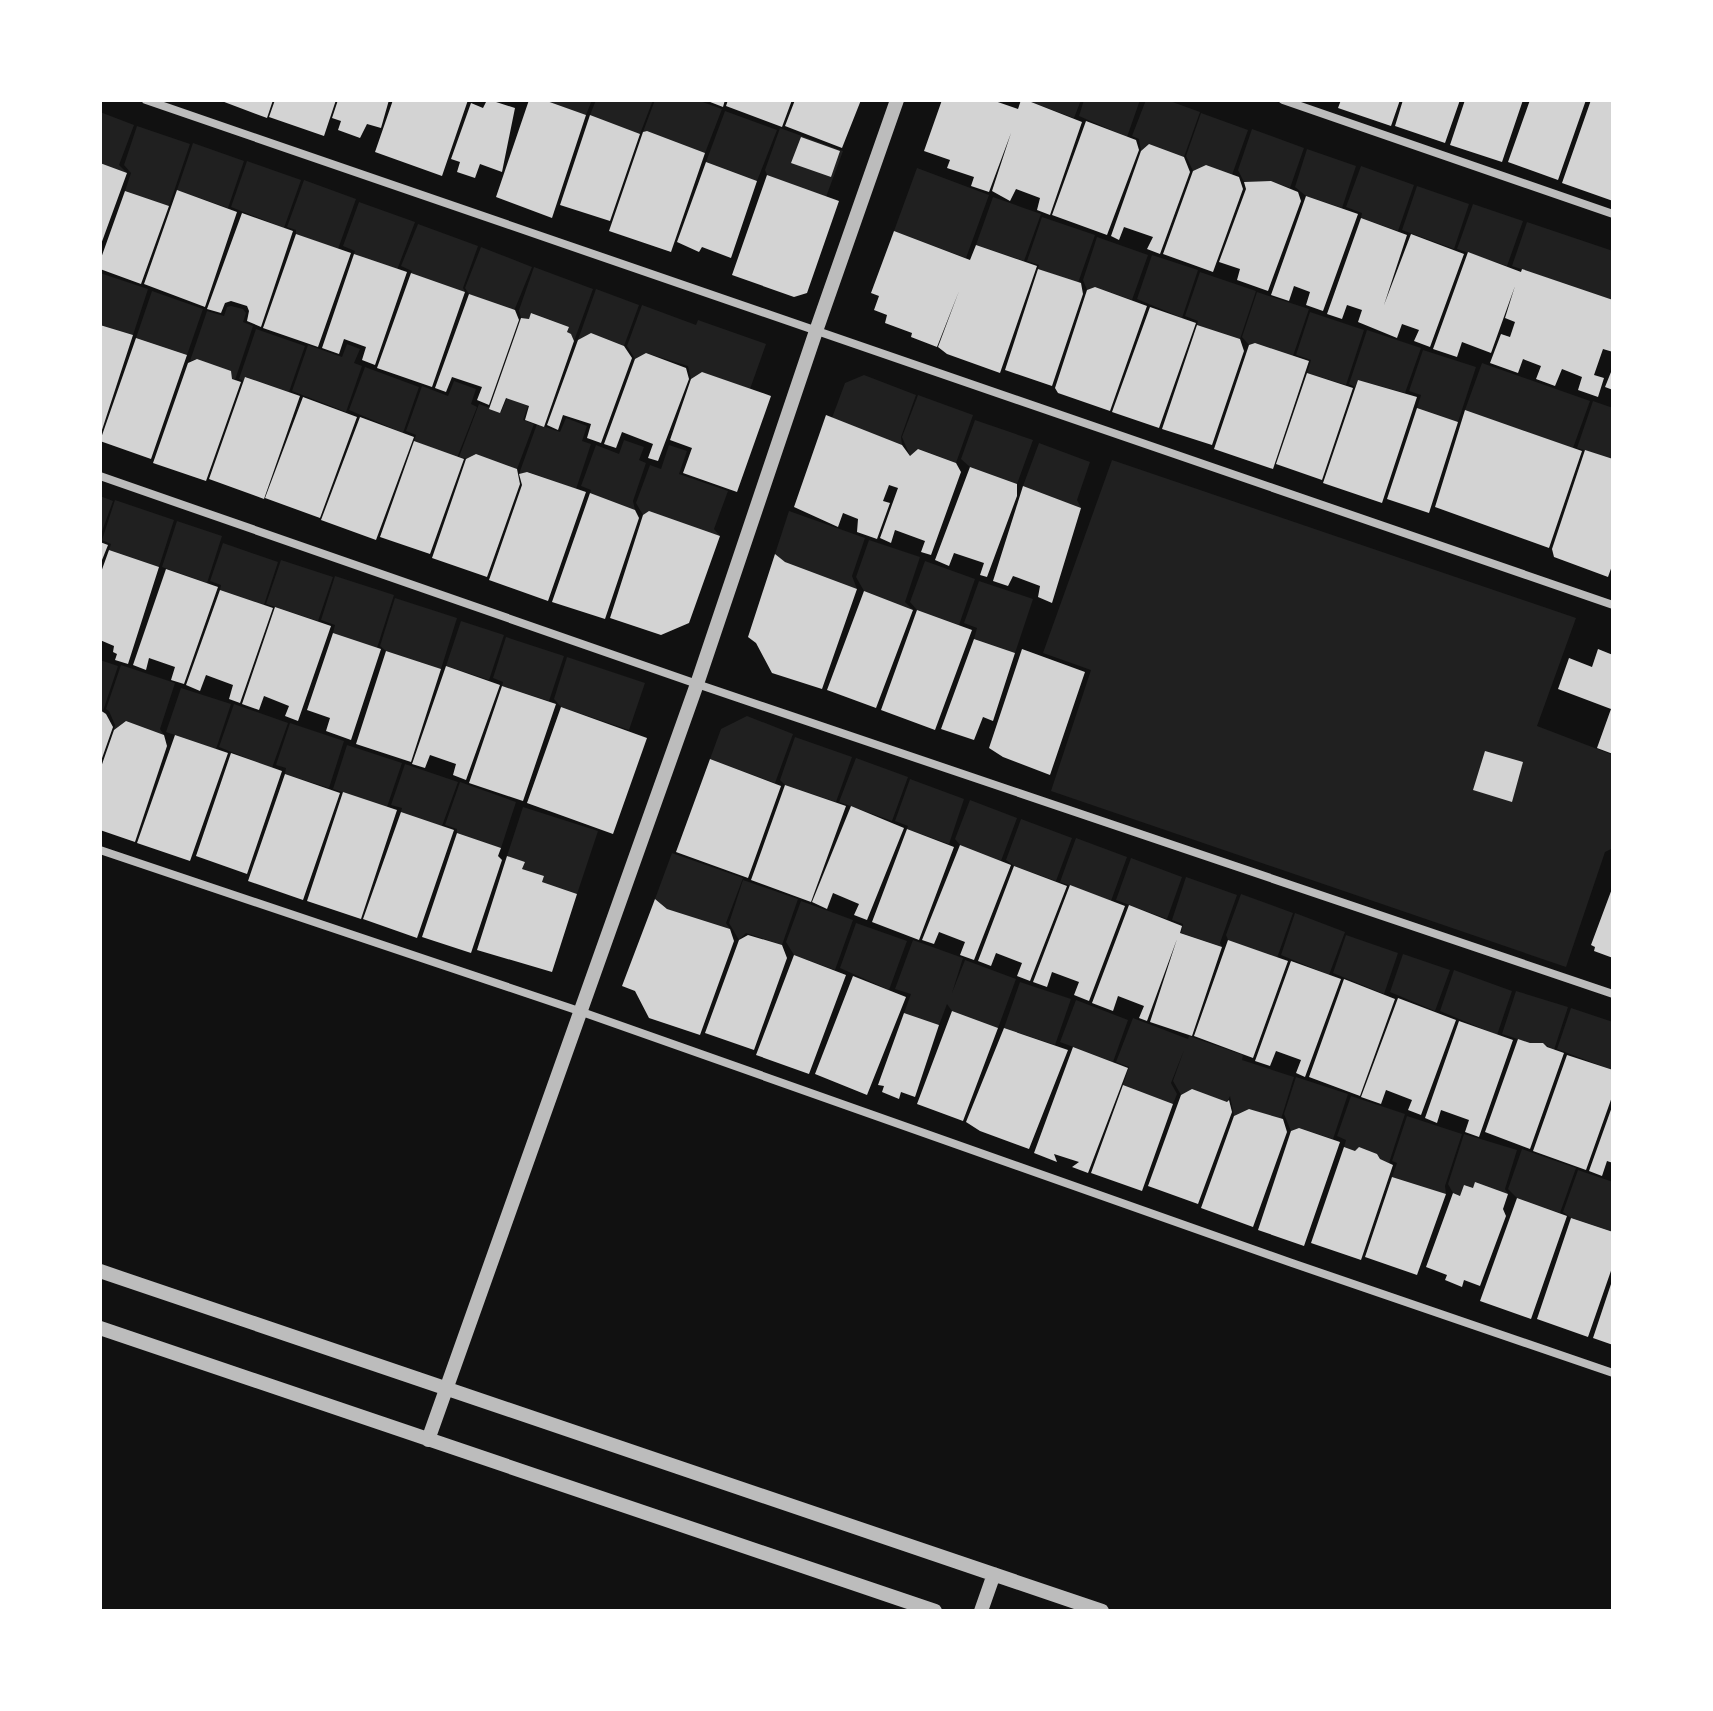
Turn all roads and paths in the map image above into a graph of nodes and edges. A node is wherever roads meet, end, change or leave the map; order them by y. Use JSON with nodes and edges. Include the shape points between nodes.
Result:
{"nodes":[{"id":1,"x":146,"y":100,"type":"edge"},
{"id":2,"x":897,"y":100,"type":"edge"},
{"id":3,"x":1283,"y":100,"type":"edge"},
{"id":4,"x":1613,"y":214,"type":"edge"},
{"id":5,"x":816,"y":331,"type":"junction"},
{"id":6,"x":100,"y":476,"type":"edge"},
{"id":7,"x":1613,"y":605,"type":"edge"},
{"id":8,"x":697,"y":684,"type":"junction"},
{"id":9,"x":100,"y":850,"type":"edge"},
{"id":10,"x":1613,"y":994,"type":"edge"},
{"id":11,"x":582,"y":1012,"type":"junction"},
{"id":12,"x":100,"y":1271,"type":"edge"},
{"id":13,"x":100,"y":1328,"type":"edge"},
{"id":14,"x":1613,"y":1373,"type":"edge"},
{"id":15,"x":446,"y":1390,"type":"junction"},
{"id":16,"x":428,"y":1440,"type":"junction"},
{"id":17,"x":994,"y":1574,"type":"junction"},
{"id":18,"x":935,"y":1611,"type":"edge"},
{"id":19,"x":981,"y":1611,"type":"edge"},
{"id":20,"x":1102,"y":1611,"type":"edge"}],
"edges":[{"from":1,"to":5,"type":"street"},
{"from":2,"to":5,"type":"street"},
{"from":3,"to":4,"type":"street"},
{"from":5,"to":7,"type":"street"},
{"from":5,"to":8,"type":"street"},
{"from":6,"to":8,"type":"street"},
{"from":8,"to":10,"type":"street"},
{"from":8,"to":11,"type":"street"},
{"from":9,"to":11,"type":"street"},
{"from":11,"to":14,"type":"street"},
{"from":11,"to":15,"type":"street"},
{"from":12,"to":15,"type":"street"},
{"from":13,"to":16,"type":"street"},
{"from":15,"to":16,"type":"street"},
{"from":15,"to":17,"type":"street"},
{"from":16,"to":18,"type":"street"},
{"from":17,"to":19,"type":"street"},
{"from":17,"to":20,"type":"street"}]}
